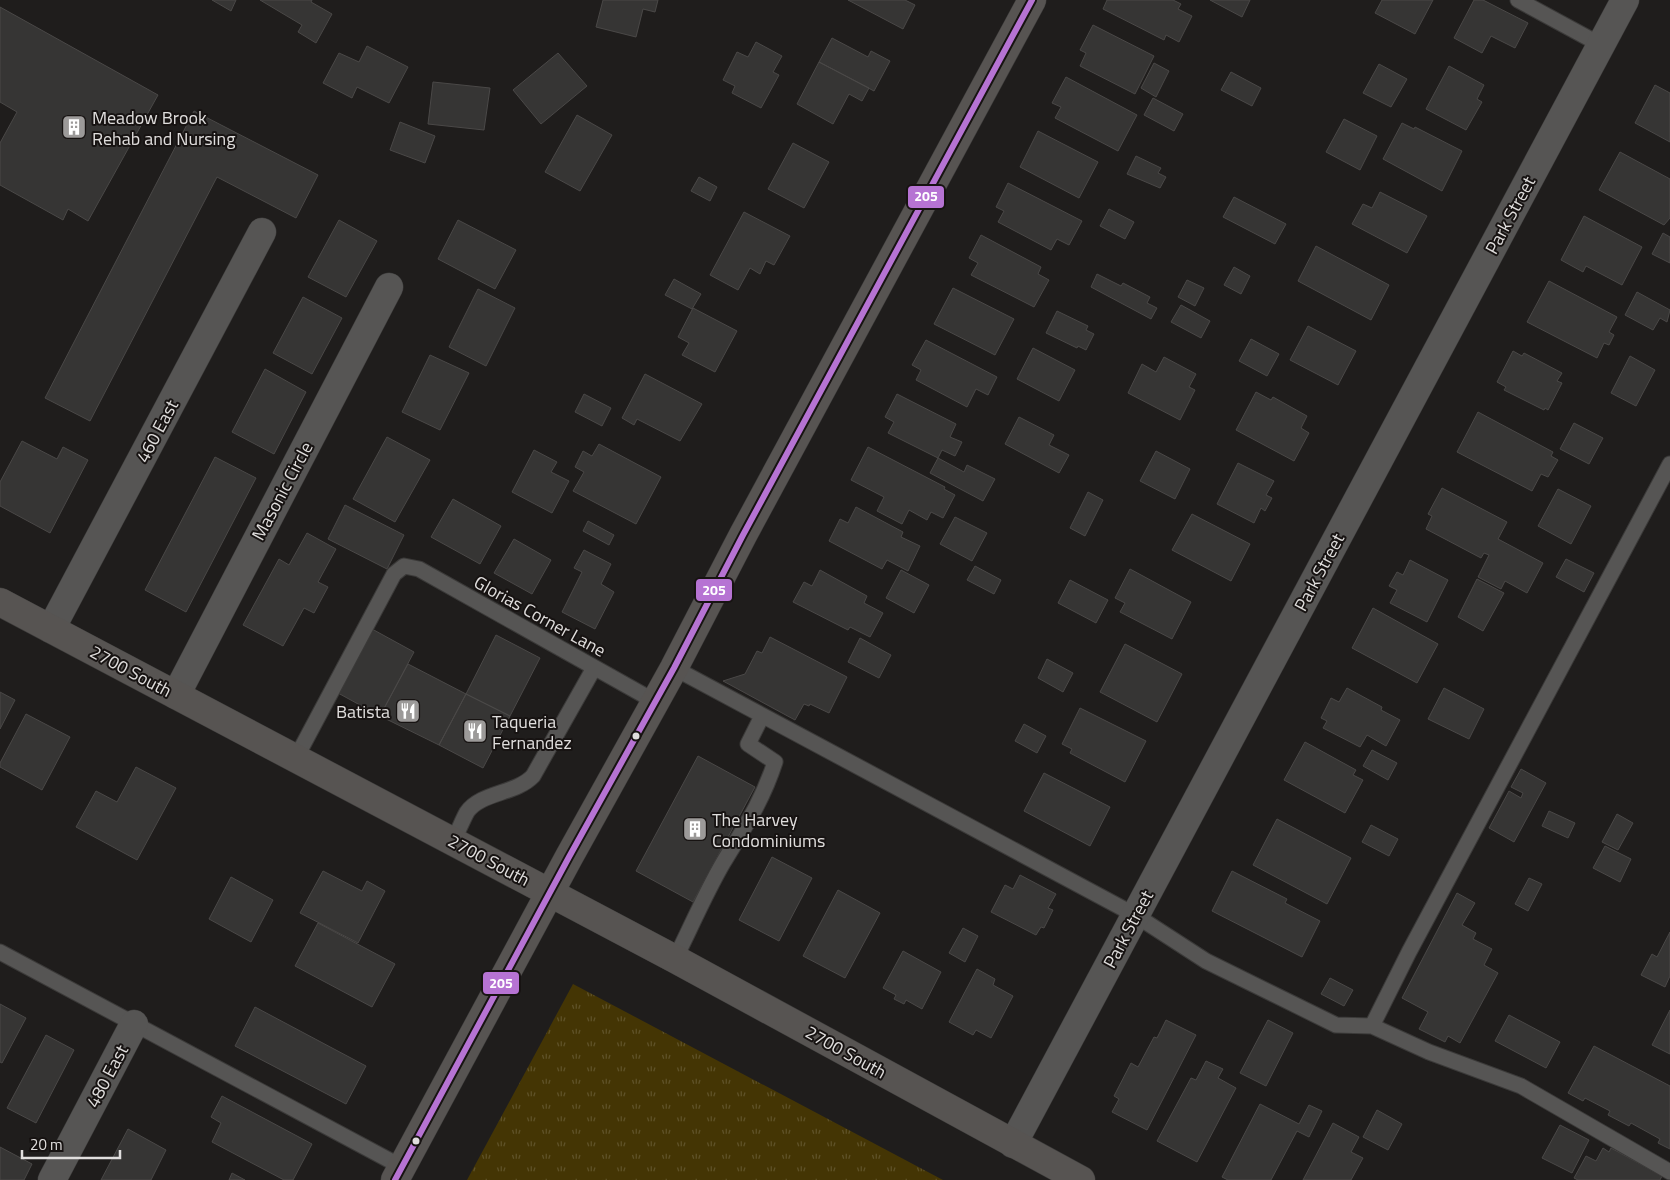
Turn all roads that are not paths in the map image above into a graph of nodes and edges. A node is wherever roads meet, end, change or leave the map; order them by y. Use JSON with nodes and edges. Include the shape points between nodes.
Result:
{"nodes":[{"id":1,"x":1032,"y":0,"type":"edge"},
{"id":2,"x":1518,"y":0,"type":"edge"},
{"id":3,"x":1625,"y":0,"type":"edge"},
{"id":4,"x":1601,"y":45,"type":"junction"},
{"id":5,"x":262,"y":232,"type":"dead end"},
{"id":6,"x":389,"y":287,"type":"dead end"},
{"id":7,"x":1670,"y":464,"type":"edge"},
{"id":8,"x":0,"y":602,"type":"edge"},
{"id":9,"x":51,"y":629,"type":"junction"},
{"id":10,"x":594,"y":668,"type":"junction"},
{"id":11,"x":674,"y":668,"type":"junction"},
{"id":12,"x":176,"y":695,"type":"junction"},
{"id":13,"x":656,"y":702,"type":"junction"},
{"id":14,"x":762,"y":716,"type":"junction"},
{"id":15,"x":296,"y":758,"type":"junction"},
{"id":16,"x":453,"y":841,"type":"junction"},
{"id":17,"x":551,"y":892,"type":"junction"},
{"id":18,"x":1135,"y":915,"type":"junction"},
{"id":19,"x":0,"y":952,"type":"edge"},
{"id":20,"x":675,"y":959,"type":"junction"},
{"id":21,"x":134,"y":1024,"type":"junction"},
{"id":22,"x":1372,"y":1026,"type":"junction"},
{"id":23,"x":1013,"y":1144,"type":"junction"},
{"id":24,"x":1670,"y":1172,"type":"edge"},
{"id":25,"x":398,"y":1174,"type":"edge"},
{"id":26,"x":52,"y":1180,"type":"edge"},
{"id":27,"x":1081,"y":1180,"type":"edge"}],
"edges":[{"from":1,"to":11,"type":"street"},
{"from":2,"to":4,"type":"lane"},
{"from":3,"to":4,"type":"street","name":"Park Street"},
{"from":4,"to":18,"type":"street","name":"Park Street"},
{"from":5,"to":9,"type":"street","name":"460 East"},
{"from":6,"to":12,"type":"street","name":"Masonic Circle"},
{"from":7,"to":22,"type":"lane"},
{"from":8,"to":9,"type":"street","name":"2700 South"},
{"from":9,"to":12,"type":"street","name":"2700 South"},
{"from":10,"to":13,"type":"lane","name":"Glorias Corner Lane"},
{"from":10,"to":15,"type":"lane","name":"Glorias Corner Lane","via":[[419,569],[404,566],[394,574]]},
{"from":10,"to":16,"type":"lane","via":[[533,776],[523,786],[483,800],[468,810]]},
{"from":11,"to":13,"type":"street"},
{"from":11,"to":14,"type":"lane"},
{"from":12,"to":15,"type":"street","name":"2700 South"},
{"from":13,"to":17,"type":"street"},
{"from":14,"to":18,"type":"lane"},
{"from":14,"to":20,"type":"lane","via":[[748,744],[775,762],[766,788],[745,831],[723,863]]},
{"from":15,"to":16,"type":"street","name":"2700 South"},
{"from":16,"to":17,"type":"street","name":"2700 South"},
{"from":17,"to":20,"type":"street","name":"2700 South"},
{"from":17,"to":25,"type":"street"},
{"from":18,"to":22,"type":"lane","via":[[1206,961],[1336,1025]]},
{"from":18,"to":23,"type":"street","name":"Park Street"},
{"from":19,"to":21,"type":"lane"},
{"from":20,"to":23,"type":"street","name":"2700 South"},
{"from":21,"to":25,"type":"lane"},
{"from":21,"to":26,"type":"street","name":"480 East"},
{"from":22,"to":24,"type":"lane","via":[[1429,1052],[1521,1086]]},
{"from":23,"to":27,"type":"street","name":"2700 South"}]}
